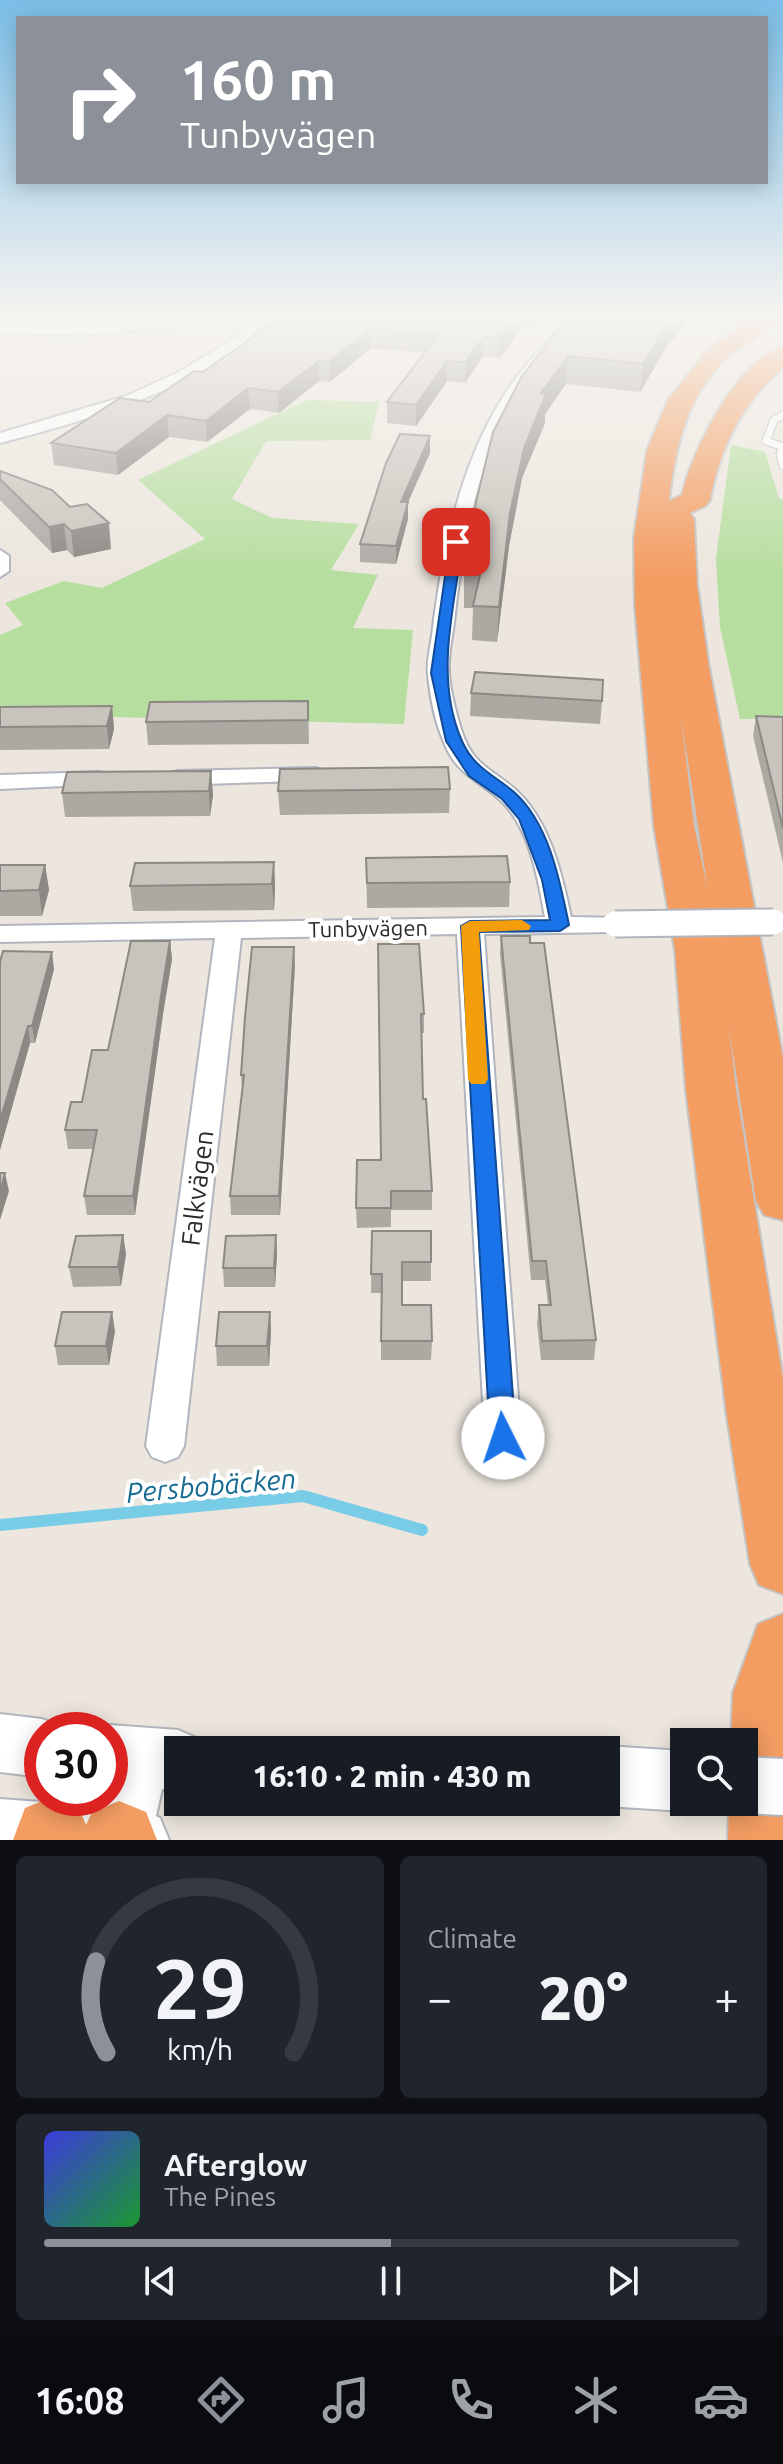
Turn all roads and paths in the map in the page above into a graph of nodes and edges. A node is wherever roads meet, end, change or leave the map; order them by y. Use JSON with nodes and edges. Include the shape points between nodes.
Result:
{"nodes":[{"id":1,"x":115,"y":404,"type":"edge"},
{"id":2,"x":507,"y":404,"type":"edge"},
{"id":3,"x":657,"y":404,"type":"edge"},
{"id":4,"x":680,"y":404,"type":"edge"},
{"id":5,"x":704,"y":404,"type":"edge"},
{"id":6,"x":735,"y":404,"type":"edge"},
{"id":7,"x":783,"y":415,"type":"edge"},
{"id":8,"x":0,"y":438,"type":"edge"},
{"id":9,"x":783,"y":447,"type":"edge"},
{"id":10,"x":783,"y":466,"type":"edge"},
{"id":11,"x":655,"y":476,"type":"junction"},
{"id":12,"x":679,"y":507,"type":"junction"},
{"id":13,"x":0,"y":556,"type":"edge"},
{"id":14,"x":0,"y":571,"type":"edge"},
{"id":15,"x":450,"y":773,"type":"edge"},
{"id":16,"x":475,"y":773,"type":"junction"},
{"id":17,"x":332,"y":775,"type":"edge"},
{"id":18,"x":151,"y":778,"type":"edge"},
{"id":19,"x":121,"y":779,"type":"edge"},
{"id":20,"x":0,"y":782,"type":"edge"},
{"id":21,"x":778,"y":922,"type":"edge"},
{"id":22,"x":560,"y":925,"type":"junction"},
{"id":23,"x":470,"y":926,"type":"junction"},
{"id":24,"x":229,"y":931,"type":"junction"},
{"id":25,"x":0,"y":934,"type":"edge"},
{"id":26,"x":783,"y":1201,"type":"edge"},
{"id":27,"x":503,"y":1438,"type":"dead end"},
{"id":28,"x":165,"y":1446,"type":"dead end"},
{"id":29,"x":783,"y":1564,"type":"edge"},
{"id":30,"x":783,"y":1647,"type":"edge"},
{"id":31,"x":0,"y":1743,"type":"edge"},
{"id":32,"x":24,"y":1746,"type":"edge"},
{"id":33,"x":142,"y":1758,"type":"edge"},
{"id":34,"x":620,"y":1777,"type":"edge"},
{"id":35,"x":670,"y":1780,"type":"edge"},
{"id":36,"x":758,"y":1786,"type":"edge"},
{"id":37,"x":783,"y":1787,"type":"edge"},
{"id":38,"x":67,"y":1830,"type":"edge"},
{"id":39,"x":138,"y":1840,"type":"edge"},
{"id":40,"x":766,"y":1840,"type":"edge"}],
"edges":[{"from":1,"to":8,"type":"street"},
{"from":2,"to":16,"type":"street","via":[[470,482],[448,587],[438,673],[454,741]]},
{"from":3,"to":11,"type":"highway","via":[[642,470]]},
{"from":4,"to":11,"type":"highway","via":[[669,424]]},
{"from":5,"to":12,"type":"highway","via":[[689,441]]},
{"from":6,"to":12,"type":"highway","via":[[720,423],[703,462],[695,500]]},
{"from":7,"to":9,"type":"lane","via":[[774,420],[766,441]]},
{"from":9,"to":10,"type":"lane"},
{"from":11,"to":29,"type":"highway","via":[[649,538],[651,605],[674,826],[698,950],[711,1090]]},
{"from":12,"to":26,"type":"highway","via":[[691,668]]},
{"from":13,"to":14,"type":"street"},
{"from":15,"to":16,"type":"street"},
{"from":16,"to":22,"type":"street","via":[[508,795],[527,817],[551,880]]},
{"from":17,"to":18,"type":"street"},
{"from":19,"to":20,"type":"street"},
{"from":21,"to":22,"type":"street","name":"Tunbyvägen","bridge":true},
{"from":22,"to":23,"type":"street","name":"Tunbyvägen"},
{"from":23,"to":24,"type":"street","name":"Tunbyvägen"},
{"from":23,"to":27,"type":"street"},
{"from":24,"to":25,"type":"street","name":"Tunbyvägen"},
{"from":24,"to":28,"type":"street","name":"Falkvägen"},
{"from":30,"to":40,"type":"highway","via":[[769,1693]]},
{"from":31,"to":32,"type":"street"},
{"from":33,"to":38,"type":"street"},
{"from":34,"to":35,"type":"street"},
{"from":36,"to":37,"type":"street","bridge":true},
{"from":38,"to":39,"type":"street"}]}
